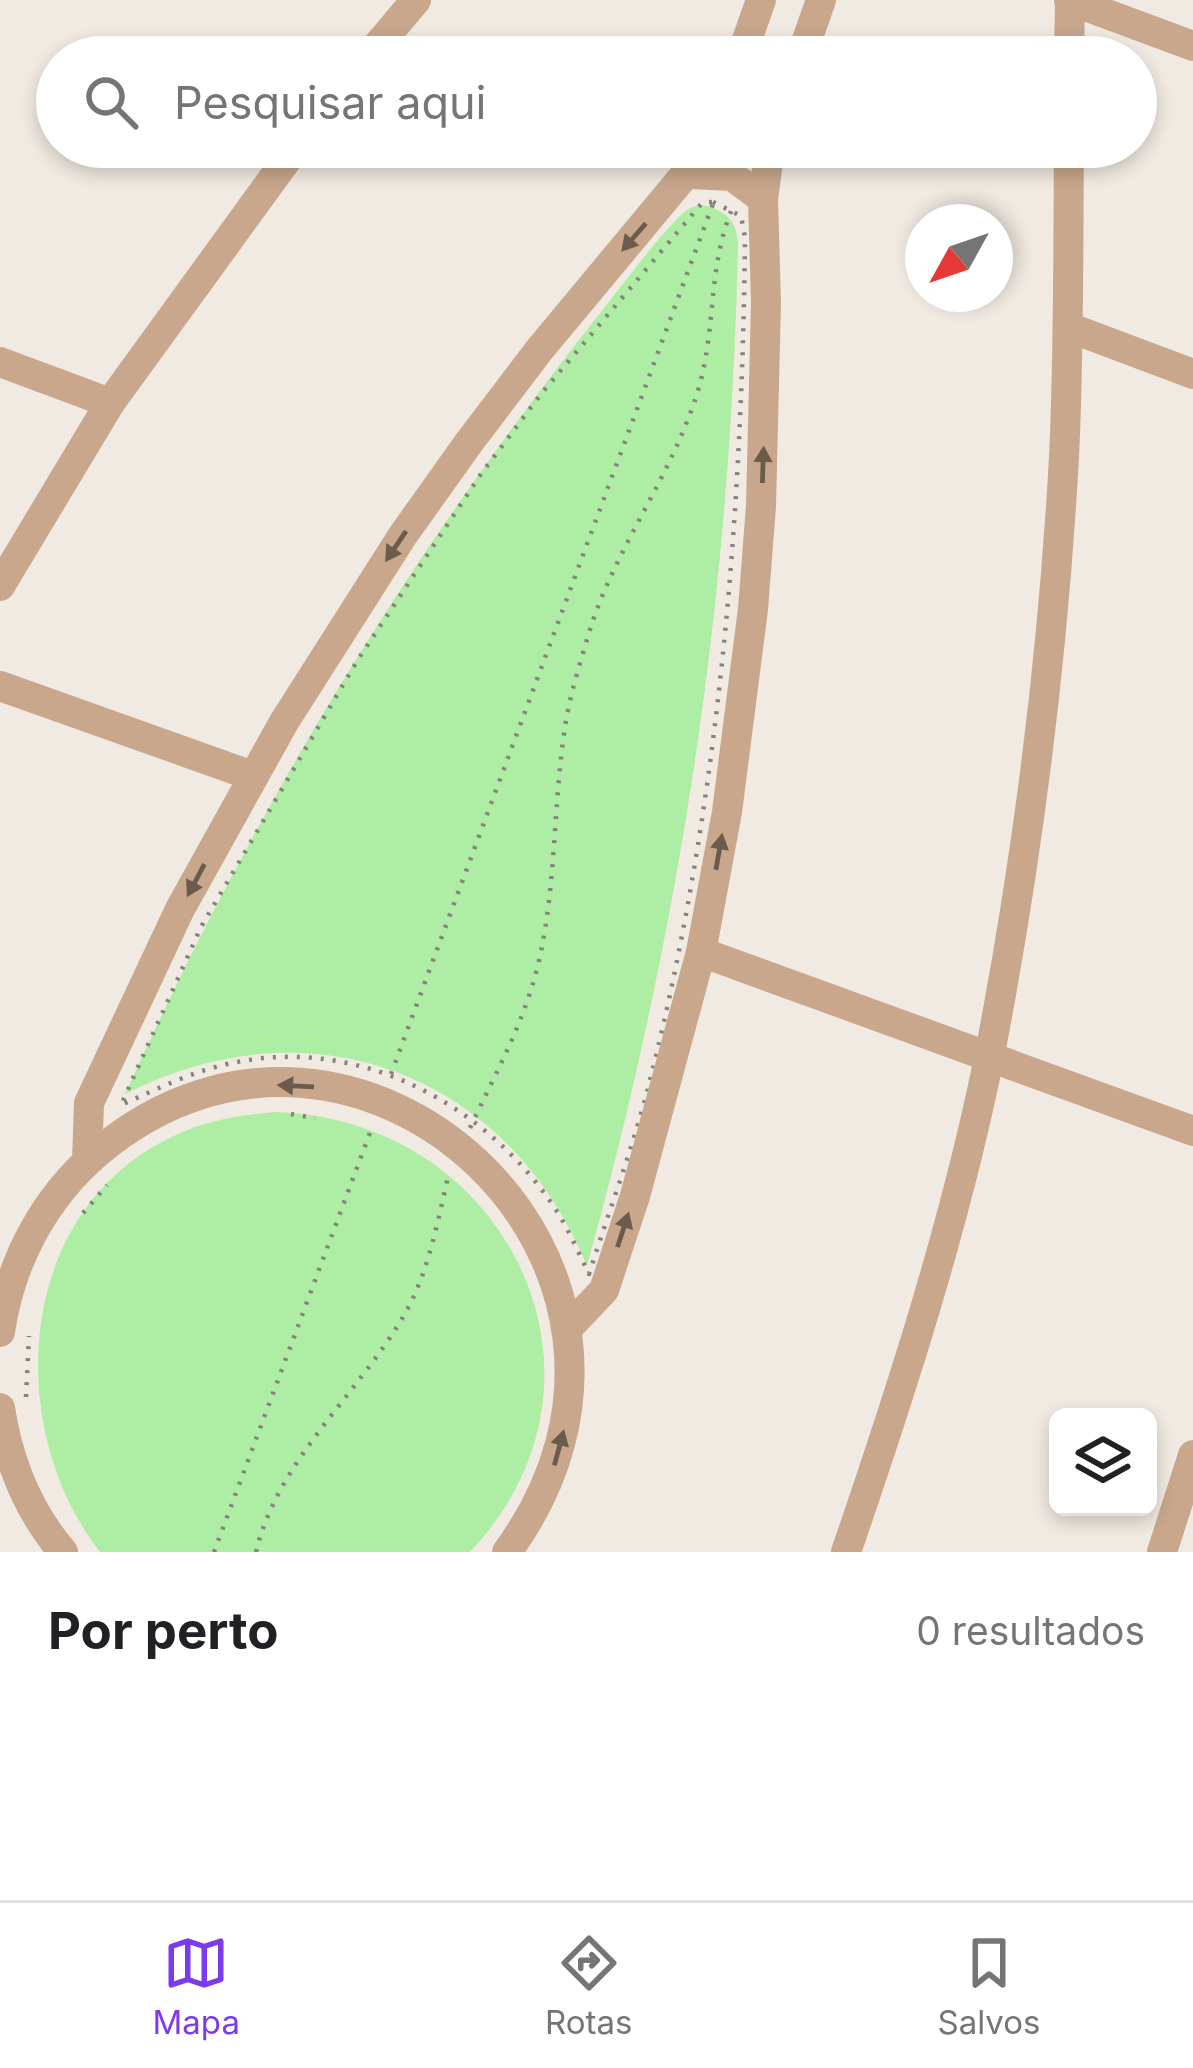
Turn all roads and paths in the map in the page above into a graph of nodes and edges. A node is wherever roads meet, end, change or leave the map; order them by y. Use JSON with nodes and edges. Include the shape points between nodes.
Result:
{"nodes":[{"id":1,"x":416,"y":0,"type":"edge"},
{"id":2,"x":761,"y":0,"type":"edge"},
{"id":3,"x":820,"y":0,"type":"edge"},
{"id":4,"x":1069,"y":0,"type":"edge"},
{"id":5,"x":386,"y":36,"type":"edge"},
{"id":6,"x":748,"y":36,"type":"edge"},
{"id":7,"x":808,"y":36,"type":"edge"},
{"id":8,"x":1069,"y":36,"type":"edge"},
{"id":9,"x":1193,"y":46,"type":"edge"},
{"id":10,"x":281,"y":168,"type":"edge"},
{"id":11,"x":767,"y":168,"type":"edge"},
{"id":12,"x":1069,"y":168,"type":"edge"},
{"id":13,"x":715,"y":174,"type":"edge"},
{"id":14,"x":763,"y":199,"type":"junction"},
{"id":15,"x":732,"y":209,"type":"junction"},
{"id":16,"x":1068,"y":328,"type":"junction"},
{"id":17,"x":0,"y":362,"type":"edge"},
{"id":18,"x":1193,"y":374,"type":"edge"},
{"id":19,"x":110,"y":403,"type":"junction"},
{"id":20,"x":0,"y":586,"type":"edge"},
{"id":21,"x":0,"y":686,"type":"edge"},
{"id":22,"x":253,"y":776,"type":"junction"},
{"id":23,"x":701,"y":952,"type":"junction"},
{"id":24,"x":989,"y":1057,"type":"junction"},
{"id":25,"x":386,"y":1088,"type":"junction"},
{"id":26,"x":285,"y":1113,"type":"dead end"},
{"id":27,"x":474,"y":1118,"type":"junction"},
{"id":28,"x":328,"y":1121,"type":"dead end"},
{"id":29,"x":1193,"y":1131,"type":"edge"},
{"id":30,"x":461,"y":1147,"type":"junction"},
{"id":31,"x":97,"y":1173,"type":"junction"},
{"id":32,"x":463,"y":1188,"type":"dead end"},
{"id":33,"x":78,"y":1218,"type":"dead end"},
{"id":34,"x":567,"y":1329,"type":"junction"},
{"id":35,"x":15,"y":1334,"type":"edge"},
{"id":36,"x":7,"y":1409,"type":"edge"},
{"id":37,"x":1193,"y":1455,"type":"edge"},
{"id":38,"x":63,"y":1552,"type":"edge"},
{"id":39,"x":214,"y":1552,"type":"edge"},
{"id":40,"x":256,"y":1552,"type":"edge"},
{"id":41,"x":507,"y":1552,"type":"edge"},
{"id":42,"x":846,"y":1552,"type":"edge"},
{"id":43,"x":1162,"y":1552,"type":"edge"}],
"edges":[{"from":1,"to":5,"type":"street"},
{"from":2,"to":6,"type":"street"},
{"from":3,"to":7,"type":"street"},
{"from":4,"to":8,"type":"street"},
{"from":4,"to":9,"type":"street"},
{"from":10,"to":19,"type":"street"},
{"from":11,"to":14,"type":"street"},
{"from":12,"to":16,"type":"street"},
{"from":13,"to":14,"type":"street","via":[[744,182]]},
{"from":13,"to":15,"type":"path"},
{"from":13,"to":22,"type":"street","one_way":true,"via":[[689,174],[540,350],[340,631]]},
{"from":13,"to":25,"type":"path"},
{"from":13,"to":25,"type":"path","via":[[702,202],[481,474],[369,642],[201,927],[121,1105],[234,1062],[295,1057],[347,1062]]},
{"from":23,"to":14,"type":"street","one_way":true,"via":[[755,589],[765,404]]},
{"from":15,"to":27,"type":"path","via":[[720,238],[700,386],[589,633],[564,729],[538,964],[518,1034]]},
{"from":15,"to":27,"type":"path","via":[[745,237],[743,409],[716,700],[686,917],[646,1095],[589,1274],[552,1203]]},
{"from":16,"to":18,"type":"street"},
{"from":16,"to":24,"type":"street","via":[[1044,702]]},
{"from":17,"to":19,"type":"street"},
{"from":19,"to":20,"type":"street"},
{"from":21,"to":22,"type":"street"},
{"from":22,"to":31,"type":"street","one_way":true,"via":[[89,1103]]},
{"from":23,"to":24,"type":"street"},
{"from":34,"to":23,"type":"street","one_way":true,"via":[[604,1290]]},
{"from":24,"to":29,"type":"street"},
{"from":24,"to":42,"type":"street","via":[[923,1313]]},
{"from":25,"to":27,"type":"path"},
{"from":25,"to":30,"type":"street"},
{"from":25,"to":31,"type":"street","one_way":true,"via":[[274,1084],[223,1091],[142,1120]]},
{"from":25,"to":39,"type":"path"},
{"from":26,"to":28,"type":"path"},
{"from":27,"to":30,"type":"path"},
{"from":30,"to":34,"type":"street","via":[[533,1231]]},
{"from":31,"to":33,"type":"path"},
{"from":31,"to":35,"type":"street","via":[[53,1200],[26,1244],[13,1276]]},
{"from":32,"to":40,"type":"path","via":[[449,1173],[406,1313],[290,1474]]},
{"from":41,"to":34,"type":"street","one_way":true,"via":[[555,1466],[569,1399]]},
{"from":35,"to":36,"type":"path"},
{"from":36,"to":38,"type":"street","via":[[19,1480]]},
{"from":37,"to":43,"type":"street"}]}
